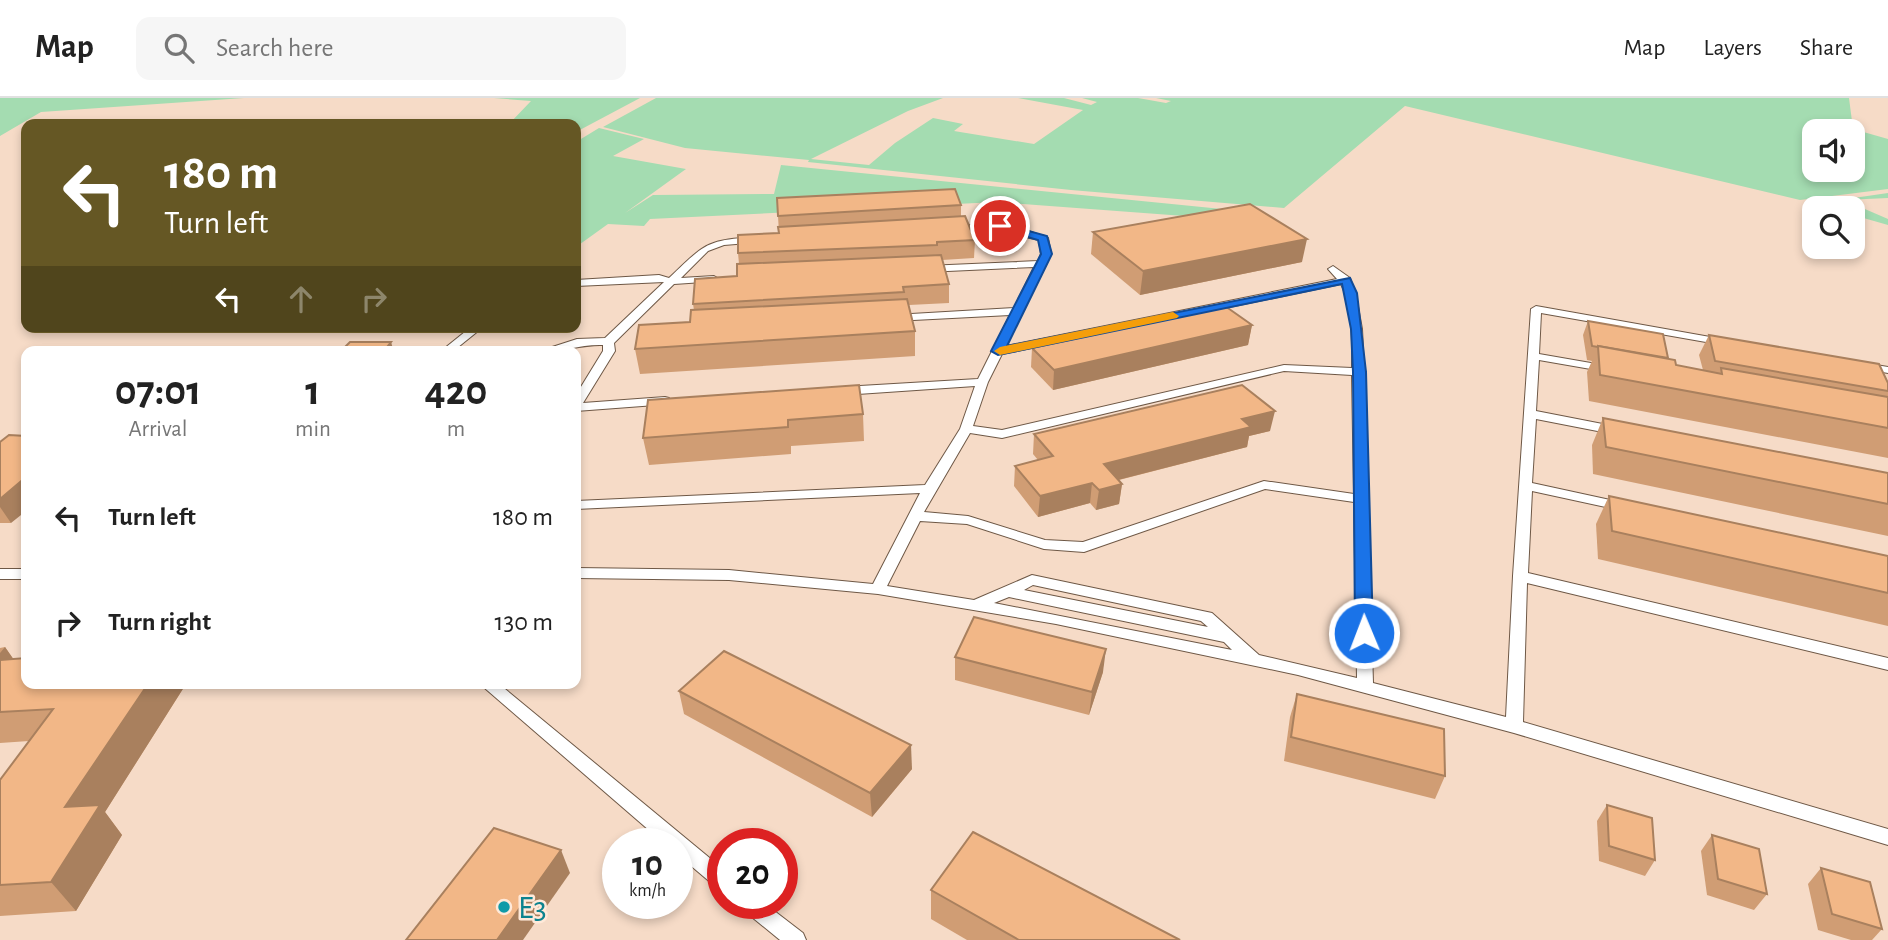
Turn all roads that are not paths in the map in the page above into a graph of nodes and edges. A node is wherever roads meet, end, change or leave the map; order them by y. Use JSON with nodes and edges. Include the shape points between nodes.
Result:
{"nodes":[{"id":1,"x":944,"y":229,"type":"edge"},
{"id":2,"x":764,"y":240,"type":"edge"},
{"id":3,"x":1041,"y":264,"type":"junction"},
{"id":4,"x":1333,"y":269,"type":"dead end"},
{"id":5,"x":918,"y":270,"type":"edge"},
{"id":6,"x":726,"y":278,"type":"edge"},
{"id":7,"x":1346,"y":280,"type":"junction"},
{"id":8,"x":671,"y":281,"type":"junction"},
{"id":9,"x":581,"y":283,"type":"edge"},
{"id":10,"x":1018,"y":311,"type":"junction"},
{"id":11,"x":881,"y":318,"type":"edge"},
{"id":12,"x":634,"y":332,"type":"dead end"},
{"id":13,"x":470,"y":333,"type":"edge"},
{"id":14,"x":620,"y":333,"type":"junction"},
{"id":15,"x":608,"y":342,"type":"junction"},
{"id":16,"x":1739,"y":344,"type":"edge"},
{"id":17,"x":453,"y":346,"type":"edge"},
{"id":18,"x":560,"y":346,"type":"edge"},
{"id":19,"x":998,"y":351,"type":"junction"},
{"id":20,"x":1533,"y":356,"type":"junction"},
{"id":21,"x":1847,"y":363,"type":"edge"},
{"id":22,"x":1888,"y":370,"type":"edge"},
{"id":23,"x":1615,"y":371,"type":"edge"},
{"id":24,"x":1360,"y":372,"type":"junction"},
{"id":25,"x":982,"y":382,"type":"junction"},
{"id":26,"x":833,"y":391,"type":"edge"},
{"id":27,"x":581,"y":397,"type":"edge"},
{"id":28,"x":684,"y":400,"type":"edge"},
{"id":29,"x":581,"y":405,"type":"edge"},
{"id":30,"x":1530,"y":414,"type":"junction"},
{"id":31,"x":966,"y":429,"type":"junction"},
{"id":32,"x":1636,"y":435,"type":"edge"},
{"id":33,"x":1527,"y":486,"type":"junction"},
{"id":34,"x":929,"y":489,"type":"junction"},
{"id":35,"x":1361,"y":499,"type":"junction"},
{"id":36,"x":581,"y":505,"type":"edge"},
{"id":37,"x":1634,"y":509,"type":"edge"},
{"id":38,"x":915,"y":516,"type":"junction"},
{"id":39,"x":581,"y":573,"type":"edge"},
{"id":40,"x":0,"y":574,"type":"edge"},
{"id":41,"x":21,"y":574,"type":"edge"},
{"id":42,"x":1520,"y":576,"type":"junction"},
{"id":43,"x":878,"y":589,"type":"junction"},
{"id":44,"x":975,"y":605,"type":"junction"},
{"id":45,"x":1255,"y":660,"type":"junction"},
{"id":46,"x":1888,"y":664,"type":"edge"},
{"id":47,"x":1365,"y":687,"type":"junction"},
{"id":48,"x":494,"y":689,"type":"edge"},
{"id":49,"x":1514,"y":726,"type":"junction"},
{"id":50,"x":1888,"y":837,"type":"edge"},
{"id":51,"x":707,"y":868,"type":"edge"},
{"id":52,"x":769,"y":919,"type":"edge"},
{"id":53,"x":796,"y":940,"type":"edge"}],
"edges":[{"from":1,"to":3,"type":"lane","via":[[1000,226],[1027,232],[1043,238],[1046,254]]},
{"from":2,"to":8,"type":"lane","via":[[723,242],[705,249]]},
{"from":3,"to":5,"type":"lane"},
{"from":3,"to":10,"type":"lane"},
{"from":4,"to":7,"type":"lane"},
{"from":6,"to":8,"type":"lane"},
{"from":7,"to":19,"type":"lane"},
{"from":7,"to":24,"type":"lane","via":[[1357,329]]},
{"from":8,"to":9,"type":"lane"},
{"from":8,"to":14,"type":"lane"},
{"from":10,"to":11,"type":"lane"},
{"from":10,"to":19,"type":"lane"},
{"from":12,"to":14,"type":"lane"},
{"from":13,"to":17,"type":"lane"},
{"from":14,"to":15,"type":"lane"},
{"from":15,"to":18,"type":"lane"},
{"from":15,"to":27,"type":"lane","via":[[609,351]]},
{"from":16,"to":20,"type":"lane","via":[[1536,309]]},
{"from":19,"to":25,"type":"lane"},
{"from":20,"to":23,"type":"lane"},
{"from":20,"to":30,"type":"lane"},
{"from":21,"to":22,"type":"lane"},
{"from":24,"to":31,"type":"lane","via":[[1284,368],[1002,434]]},
{"from":24,"to":35,"type":"lane"},
{"from":25,"to":26,"type":"lane"},
{"from":25,"to":31,"type":"lane"},
{"from":28,"to":29,"type":"lane"},
{"from":30,"to":32,"type":"lane"},
{"from":30,"to":33,"type":"lane"},
{"from":31,"to":34,"type":"lane"},
{"from":33,"to":37,"type":"lane"},
{"from":33,"to":42,"type":"lane"},
{"from":34,"to":36,"type":"lane"},
{"from":34,"to":38,"type":"lane"},
{"from":35,"to":38,"type":"lane","via":[[1264,485],[1084,547],[1044,544],[968,520]]},
{"from":35,"to":47,"type":"lane"},
{"from":38,"to":43,"type":"lane"},
{"from":39,"to":43,"type":"lane","via":[[729,575]]},
{"from":40,"to":41,"type":"lane"},
{"from":42,"to":46,"type":"lane"},
{"from":42,"to":49,"type":"lane"},
{"from":43,"to":44,"type":"lane"},
{"from":44,"to":45,"type":"lane"},
{"from":44,"to":45,"type":"lane","via":[[1006,591],[1229,637]]},
{"from":45,"to":47,"type":"lane"},
{"from":47,"to":49,"type":"lane"},
{"from":48,"to":51,"type":"lane"},
{"from":49,"to":50,"type":"lane"},
{"from":52,"to":53,"type":"lane"}]}
